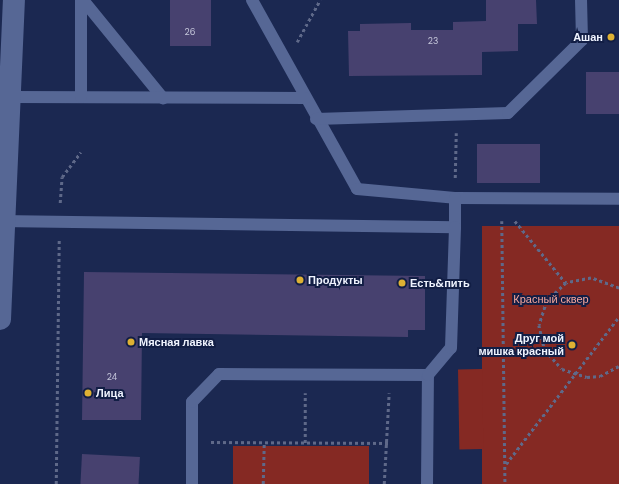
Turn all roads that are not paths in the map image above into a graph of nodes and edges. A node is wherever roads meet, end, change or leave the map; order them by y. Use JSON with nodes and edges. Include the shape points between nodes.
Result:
{"nodes":[{"id":1,"x":14,"y":0,"type":"edge"},
{"id":2,"x":82,"y":0,"type":"edge"},
{"id":3,"x":252,"y":0,"type":"edge"},
{"id":4,"x":581,"y":0,"type":"edge"},
{"id":5,"x":10,"y":97,"type":"junction"},
{"id":6,"x":80,"y":97,"type":"junction"},
{"id":7,"x":163,"y":98,"type":"junction"},
{"id":8,"x":305,"y":98,"type":"junction"},
{"id":9,"x":316,"y":119,"type":"junction"},
{"id":10,"x":455,"y":198,"type":"junction"},
{"id":11,"x":619,"y":199,"type":"edge"},
{"id":12,"x":3,"y":221,"type":"edge"},
{"id":13,"x":455,"y":227,"type":"junction"},
{"id":14,"x":0,"y":319,"type":"edge"},
{"id":15,"x":428,"y":375,"type":"junction"},
{"id":16,"x":192,"y":484,"type":"edge"},
{"id":17,"x":427,"y":484,"type":"edge"}],
"edges":[{"from":1,"to":5,"type":"street"},
{"from":2,"to":6,"type":"lane"},
{"from":2,"to":7,"type":"lane"},
{"from":3,"to":8,"type":"lane"},
{"from":4,"to":9,"type":"lane","via":[[582,40],[508,113]]},
{"from":5,"to":6,"type":"lane"},
{"from":5,"to":12,"type":"street"},
{"from":6,"to":7,"type":"lane"},
{"from":7,"to":8,"type":"lane"},
{"from":8,"to":9,"type":"lane"},
{"from":9,"to":10,"type":"lane","via":[[357,189]]},
{"from":10,"to":11,"type":"lane"},
{"from":10,"to":13,"type":"lane"},
{"from":12,"to":13,"type":"lane"},
{"from":12,"to":14,"type":"street"},
{"from":13,"to":15,"type":"lane","via":[[451,348]]},
{"from":15,"to":16,"type":"lane","via":[[219,374],[192,402]]},
{"from":15,"to":17,"type":"lane"}]}
